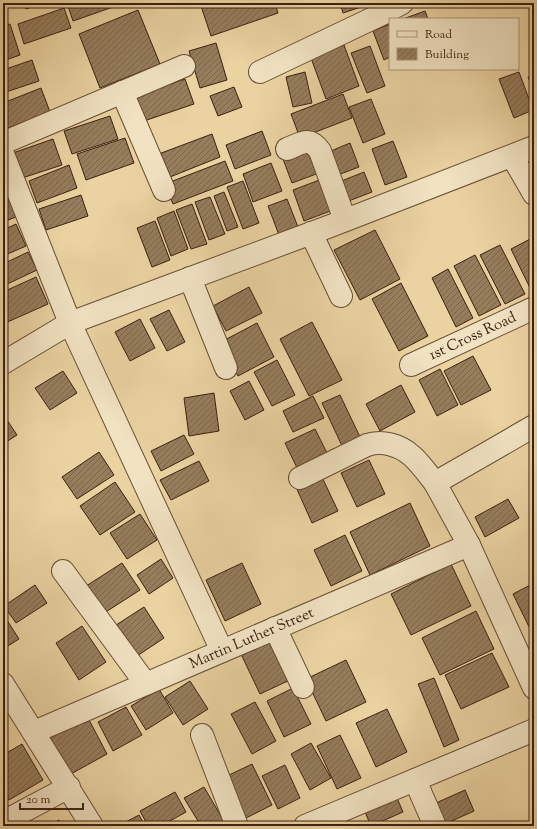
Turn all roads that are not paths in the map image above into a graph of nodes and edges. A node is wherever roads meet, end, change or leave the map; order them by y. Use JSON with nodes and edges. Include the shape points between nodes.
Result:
{"nodes":[{"id":1,"x":402,"y":3,"type":"edge"},
{"id":2,"x":184,"y":66,"type":"dead end"},
{"id":3,"x":260,"y":72,"type":"dead end"},
{"id":4,"x":122,"y":92,"type":"junction"},
{"id":5,"x":3,"y":143,"type":"edge"},
{"id":6,"x":534,"y":147,"type":"edge"},
{"id":7,"x":287,"y":149,"type":"dead end"},
{"id":8,"x":3,"y":154,"type":"edge"},
{"id":9,"x":512,"y":156,"type":"junction"},
{"id":10,"x":164,"y":190,"type":"dead end"},
{"id":11,"x":534,"y":194,"type":"edge"},
{"id":12,"x":345,"y":220,"type":"junction"},
{"id":13,"x":311,"y":233,"type":"junction"},
{"id":14,"x":190,"y":278,"type":"junction"},
{"id":15,"x":341,"y":296,"type":"dead end"},
{"id":16,"x":534,"y":308,"type":"edge"},
{"id":17,"x":70,"y":323,"type":"junction"},
{"id":18,"x":3,"y":363,"type":"edge"},
{"id":19,"x":411,"y":365,"type":"dead end"},
{"id":20,"x":226,"y":368,"type":"dead end"},
{"id":21,"x":534,"y":426,"type":"edge"},
{"id":22,"x":300,"y":478,"type":"dead end"},
{"id":23,"x":435,"y":483,"type":"junction"},
{"id":24,"x":470,"y":545,"type":"junction"},
{"id":25,"x":63,"y":571,"type":"dead end"},
{"id":26,"x":275,"y":628,"type":"junction"},
{"id":27,"x":222,"y":651,"type":"junction"},
{"id":28,"x":3,"y":684,"type":"edge"},
{"id":29,"x":146,"y":684,"type":"junction"},
{"id":30,"x":533,"y":684,"type":"edge"},
{"id":31,"x":303,"y":687,"type":"dead end"},
{"id":32,"x":534,"y":730,"type":"edge"},
{"id":33,"x":34,"y":732,"type":"junction"},
{"id":34,"x":202,"y":735,"type":"dead end"},
{"id":35,"x":415,"y":780,"type":"junction"},
{"id":36,"x":69,"y":788,"type":"junction"},
{"id":37,"x":3,"y":822,"type":"edge"},
{"id":38,"x":92,"y":826,"type":"edge"},
{"id":39,"x":237,"y":826,"type":"edge"},
{"id":40,"x":305,"y":826,"type":"edge"},
{"id":41,"x":435,"y":826,"type":"edge"}],
"edges":[{"from":1,"to":3,"type":"street"},
{"from":2,"to":4,"type":"street"},
{"from":4,"to":5,"type":"street"},
{"from":4,"to":10,"type":"street"},
{"from":6,"to":9,"type":"street"},
{"from":7,"to":12,"type":"street","via":[[307,141],[315,144],[320,151]]},
{"from":8,"to":17,"type":"street"},
{"from":9,"to":11,"type":"street"},
{"from":9,"to":12,"type":"street"},
{"from":12,"to":13,"type":"street"},
{"from":13,"to":14,"type":"street"},
{"from":13,"to":15,"type":"street"},
{"from":14,"to":17,"type":"street"},
{"from":14,"to":20,"type":"street"},
{"from":16,"to":19,"type":"street","name":"1st Cross Road"},
{"from":17,"to":18,"type":"street"},
{"from":17,"to":27,"type":"street"},
{"from":21,"to":23,"type":"street"},
{"from":22,"to":23,"type":"street","via":[[374,442],[399,447],[412,456]]},
{"from":23,"to":24,"type":"street"},
{"from":24,"to":26,"type":"street","name":"Martin Luther Street"},
{"from":24,"to":30,"type":"street"},
{"from":25,"to":29,"type":"street"},
{"from":26,"to":27,"type":"street","name":"Martin Luther Street"},
{"from":26,"to":31,"type":"street"},
{"from":27,"to":29,"type":"street","name":"Martin Luther Street"},
{"from":28,"to":33,"type":"street"},
{"from":29,"to":33,"type":"street","name":"Martin Luther Street"},
{"from":32,"to":35,"type":"street"},
{"from":33,"to":36,"type":"street"},
{"from":34,"to":39,"type":"street"},
{"from":35,"to":40,"type":"street"},
{"from":35,"to":41,"type":"street"},
{"from":36,"to":37,"type":"street"},
{"from":36,"to":38,"type":"street"}]}
